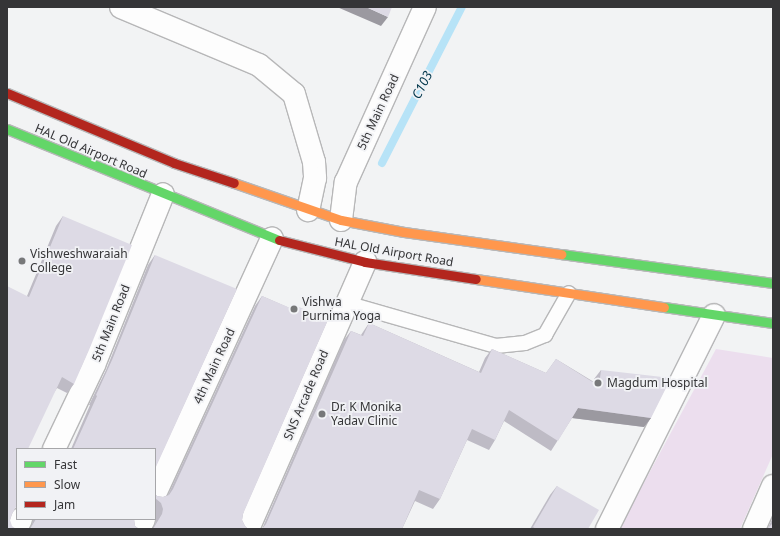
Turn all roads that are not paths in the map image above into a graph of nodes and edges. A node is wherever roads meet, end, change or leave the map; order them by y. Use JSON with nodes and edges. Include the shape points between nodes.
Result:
{"nodes":[{"id":1,"x":121,"y":7,"type":"edge"},
{"id":2,"x":426,"y":7,"type":"edge"},
{"id":3,"x":7,"y":93,"type":"edge"},
{"id":4,"x":7,"y":129,"type":"edge"},
{"id":5,"x":163,"y":194,"type":"junction"},
{"id":6,"x":308,"y":210,"type":"junction"},
{"id":7,"x":341,"y":220,"type":"junction"},
{"id":8,"x":272,"y":238,"type":"junction"},
{"id":9,"x":366,"y":262,"type":"junction"},
{"id":10,"x":773,"y":283,"type":"edge"},
{"id":11,"x":569,"y":293,"type":"junction"},
{"id":12,"x":346,"y":303,"type":"junction"},
{"id":13,"x":714,"y":315,"type":"junction"},
{"id":14,"x":773,"y":323,"type":"edge"},
{"id":15,"x":54,"y":448,"type":"edge"},
{"id":16,"x":773,"y":486,"type":"edge"},
{"id":17,"x":156,"y":492,"type":"edge"},
{"id":18,"x":20,"y":520,"type":"edge"},
{"id":19,"x":144,"y":520,"type":"edge"},
{"id":20,"x":16,"y":529,"type":"edge"},
{"id":21,"x":139,"y":529,"type":"edge"},
{"id":22,"x":248,"y":529,"type":"edge"},
{"id":23,"x":607,"y":529,"type":"edge"},
{"id":24,"x":754,"y":529,"type":"edge"}],
"edges":[{"from":1,"to":6,"type":"street","via":[[259,65],[294,94],[314,162],[315,178]]},
{"from":2,"to":7,"type":"street","name":"5th Main Road","via":[[346,182]]},
{"from":3,"to":6,"type":"main road","name":"HAL Old Airport Road","via":[[174,163]]},
{"from":4,"to":5,"type":"main road","name":"HAL Old Airport Road"},
{"from":5,"to":8,"type":"main road","name":"HAL Old Airport Road"},
{"from":5,"to":15,"type":"street","name":"5th Main Road","via":[[94,366]]},
{"from":6,"to":7,"type":"main road","name":"HAL Old Airport Road"},
{"from":7,"to":10,"type":"main road","name":"HAL Old Airport Road","via":[[404,232]]},
{"from":8,"to":9,"type":"main road","name":"HAL Old Airport Road"},
{"from":8,"to":17,"type":"street","name":"4th Main Road"},
{"from":9,"to":11,"type":"main road","name":"HAL Old Airport Road"},
{"from":9,"to":12,"type":"street","name":"SNS Arcade Road"},
{"from":11,"to":12,"type":"lane","via":[[545,335],[525,342],[496,346]]},
{"from":11,"to":13,"type":"main road","name":"HAL Old Airport Road"},
{"from":12,"to":22,"type":"street","name":"SNS Arcade Road"},
{"from":13,"to":14,"type":"main road","name":"HAL Old Airport Road"},
{"from":13,"to":23,"type":"street"},
{"from":16,"to":24,"type":"street"},
{"from":18,"to":20,"type":"street"},
{"from":19,"to":21,"type":"street"}]}
